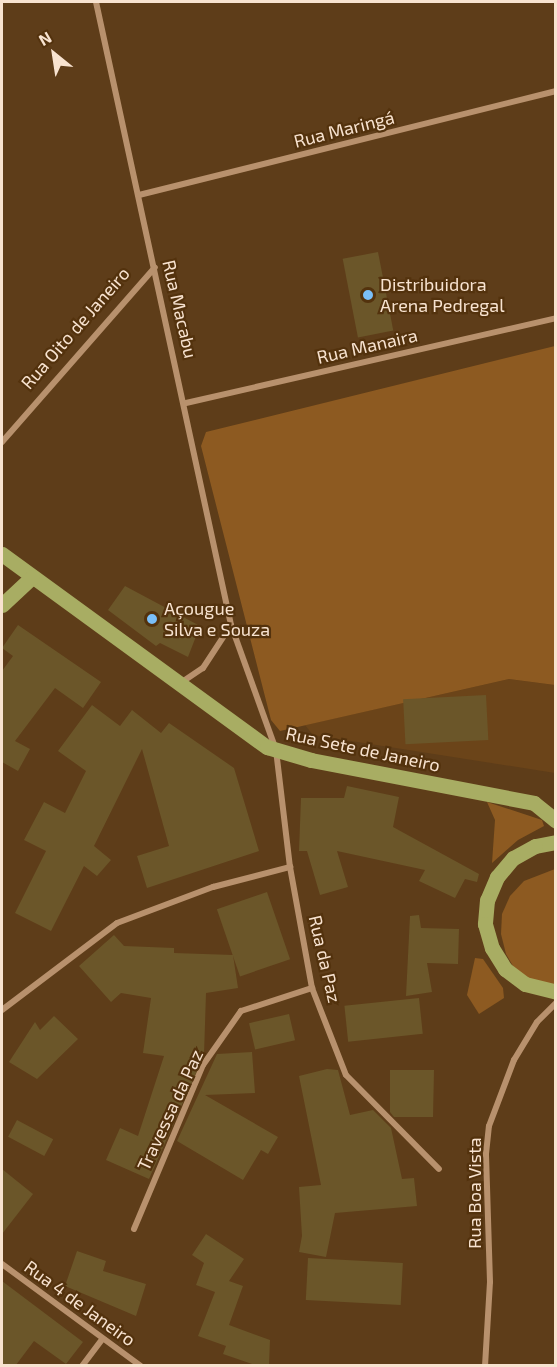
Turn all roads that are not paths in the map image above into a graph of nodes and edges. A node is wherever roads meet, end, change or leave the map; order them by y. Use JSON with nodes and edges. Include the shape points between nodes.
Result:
{"nodes":[{"id":1,"x":96,"y":2,"type":"edge"},
{"id":2,"x":555,"y":91,"type":"edge"},
{"id":3,"x":139,"y":195,"type":"junction"},
{"id":4,"x":155,"y":267,"type":"junction"},
{"id":5,"x":555,"y":318,"type":"edge"},
{"id":6,"x":186,"y":403,"type":"junction"},
{"id":7,"x":2,"y":442,"type":"edge"},
{"id":8,"x":2,"y":554,"type":"edge"},
{"id":9,"x":32,"y":577,"type":"junction"},
{"id":10,"x":2,"y":605,"type":"edge"},
{"id":11,"x":231,"y":625,"type":"junction"},
{"id":12,"x":179,"y":684,"type":"junction"},
{"id":13,"x":276,"y":750,"type":"junction"},
{"id":14,"x":555,"y":820,"type":"edge"},
{"id":15,"x":555,"y":842,"type":"edge"},
{"id":16,"x":290,"y":867,"type":"junction"},
{"id":17,"x":312,"y":988,"type":"junction"},
{"id":18,"x":555,"y":992,"type":"edge"},
{"id":19,"x":555,"y":1004,"type":"edge"},
{"id":20,"x":2,"y":1010,"type":"edge"},
{"id":21,"x":440,"y":1169,"type":"dead end"},
{"id":22,"x":134,"y":1229,"type":"dead end"},
{"id":23,"x":2,"y":1264,"type":"edge"},
{"id":24,"x":102,"y":1339,"type":"junction"},
{"id":25,"x":82,"y":1365,"type":"edge"},
{"id":26,"x":141,"y":1365,"type":"edge"},
{"id":27,"x":485,"y":1365,"type":"edge"}],
"edges":[{"from":1,"to":3,"type":"street","name":"Rua Macabu"},
{"from":2,"to":3,"type":"street","name":"Rua Maringá"},
{"from":3,"to":4,"type":"street","name":"Rua Macabu"},
{"from":4,"to":6,"type":"street","name":"Rua Macabu"},
{"from":4,"to":7,"type":"street","name":"Rua Oito de Janeiro"},
{"from":5,"to":6,"type":"street","name":"Rua Manaira"},
{"from":6,"to":11,"type":"street","name":"Rua Macabu"},
{"from":8,"to":9,"type":"main road","name":"Rua Sete de Janeiro"},
{"from":9,"to":10,"type":"main road"},
{"from":9,"to":12,"type":"main road","name":"Rua Sete de Janeiro"},
{"from":11,"to":12,"type":"street","via":[[203,668]]},
{"from":11,"to":13,"type":"street","name":"Rua Macabu"},
{"from":12,"to":13,"type":"main road","name":"Rua Sete de Janeiro"},
{"from":13,"to":14,"type":"main road","name":"Rua Sete de Janeiro","via":[[534,803]]},
{"from":13,"to":16,"type":"street","name":"Rua da Paz"},
{"from":15,"to":18,"type":"main road","via":[[535,846],[513,858],[497,877],[487,900],[485,924],[492,948],[505,969],[525,984]]},
{"from":16,"to":17,"type":"street","name":"Rua da Paz"},
{"from":16,"to":20,"type":"street","via":[[213,887],[117,923]]},
{"from":17,"to":21,"type":"street","name":"Rua da Paz","via":[[346,1075]]},
{"from":17,"to":22,"type":"street","name":"Travessa da Paz","via":[[241,1011],[203,1065]]},
{"from":19,"to":27,"type":"street","name":"Rua Boa Vista","via":[[537,1022],[514,1060],[489,1126],[486,1154],[490,1282]]},
{"from":23,"to":24,"type":"street","name":"Rua 4 de Janeiro"},
{"from":24,"to":25,"type":"street"},
{"from":24,"to":26,"type":"street","name":"Rua 4 de Janeiro"}]}
